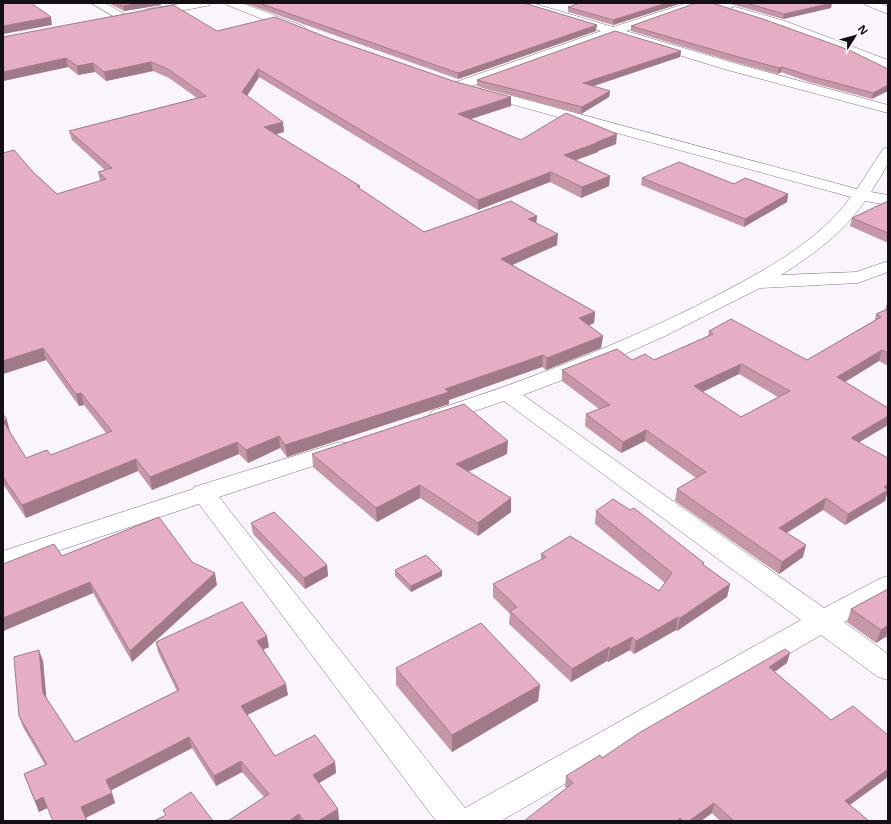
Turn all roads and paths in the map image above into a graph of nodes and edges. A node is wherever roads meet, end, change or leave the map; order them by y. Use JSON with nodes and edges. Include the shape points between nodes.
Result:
{"nodes":[{"id":1,"x":96,"y":3,"type":"edge"},
{"id":2,"x":206,"y":3,"type":"edge"},
{"id":3,"x":231,"y":3,"type":"edge"},
{"id":4,"x":520,"y":3,"type":"edge"},
{"id":5,"x":698,"y":3,"type":"edge"},
{"id":6,"x":870,"y":3,"type":"edge"},
{"id":7,"x":721,"y":6,"type":"edge"},
{"id":8,"x":888,"y":11,"type":"edge"},
{"id":9,"x":122,"y":17,"type":"junction"},
{"id":10,"x":107,"y":20,"type":"edge"},
{"id":11,"x":614,"y":31,"type":"junction"},
{"id":12,"x":315,"y":35,"type":"edge"},
{"id":13,"x":888,"y":65,"type":"edge"},
{"id":14,"x":444,"y":81,"type":"edge"},
{"id":15,"x":458,"y":86,"type":"junction"},
{"id":16,"x":888,"y":108,"type":"edge"},
{"id":17,"x":888,"y":152,"type":"edge"},
{"id":18,"x":861,"y":195,"type":"junction"},
{"id":19,"x":888,"y":200,"type":"edge"},
{"id":20,"x":888,"y":266,"type":"edge"},
{"id":21,"x":756,"y":282,"type":"junction"},
{"id":22,"x":508,"y":394,"type":"junction"},
{"id":23,"x":419,"y":423,"type":"edge"},
{"id":24,"x":359,"y":442,"type":"edge"},
{"id":25,"x":202,"y":494,"type":"junction"},
{"id":26,"x":3,"y":560,"type":"edge"},
{"id":27,"x":888,"y":586,"type":"edge"},
{"id":28,"x":823,"y":621,"type":"junction"},
{"id":29,"x":888,"y":669,"type":"edge"},
{"id":30,"x":455,"y":821,"type":"edge"},
{"id":31,"x":472,"y":821,"type":"edge"}],
"edges":[{"from":1,"to":9,"type":"street"},
{"from":2,"to":9,"type":"street"},
{"from":3,"to":12,"type":"street"},
{"from":4,"to":11,"type":"street"},
{"from":5,"to":11,"type":"street"},
{"from":6,"to":8,"type":"street"},
{"from":7,"to":13,"type":"street","via":[[781,24]]},
{"from":9,"to":10,"type":"street"},
{"from":11,"to":15,"type":"street"},
{"from":11,"to":16,"type":"street","via":[[730,66]]},
{"from":14,"to":15,"type":"street"},
{"from":15,"to":18,"type":"street"},
{"from":17,"to":18,"type":"street"},
{"from":18,"to":19,"type":"street"},
{"from":18,"to":21,"type":"street","via":[[837,225],[807,251]]},
{"from":20,"to":21,"type":"street","via":[[858,277]]},
{"from":21,"to":22,"type":"street","via":[[633,344]]},
{"from":22,"to":23,"type":"street"},
{"from":22,"to":28,"type":"street"},
{"from":24,"to":25,"type":"street"},
{"from":25,"to":26,"type":"street"},
{"from":25,"to":30,"type":"street"},
{"from":27,"to":28,"type":"street"},
{"from":28,"to":29,"type":"street"},
{"from":28,"to":31,"type":"street"}]}
